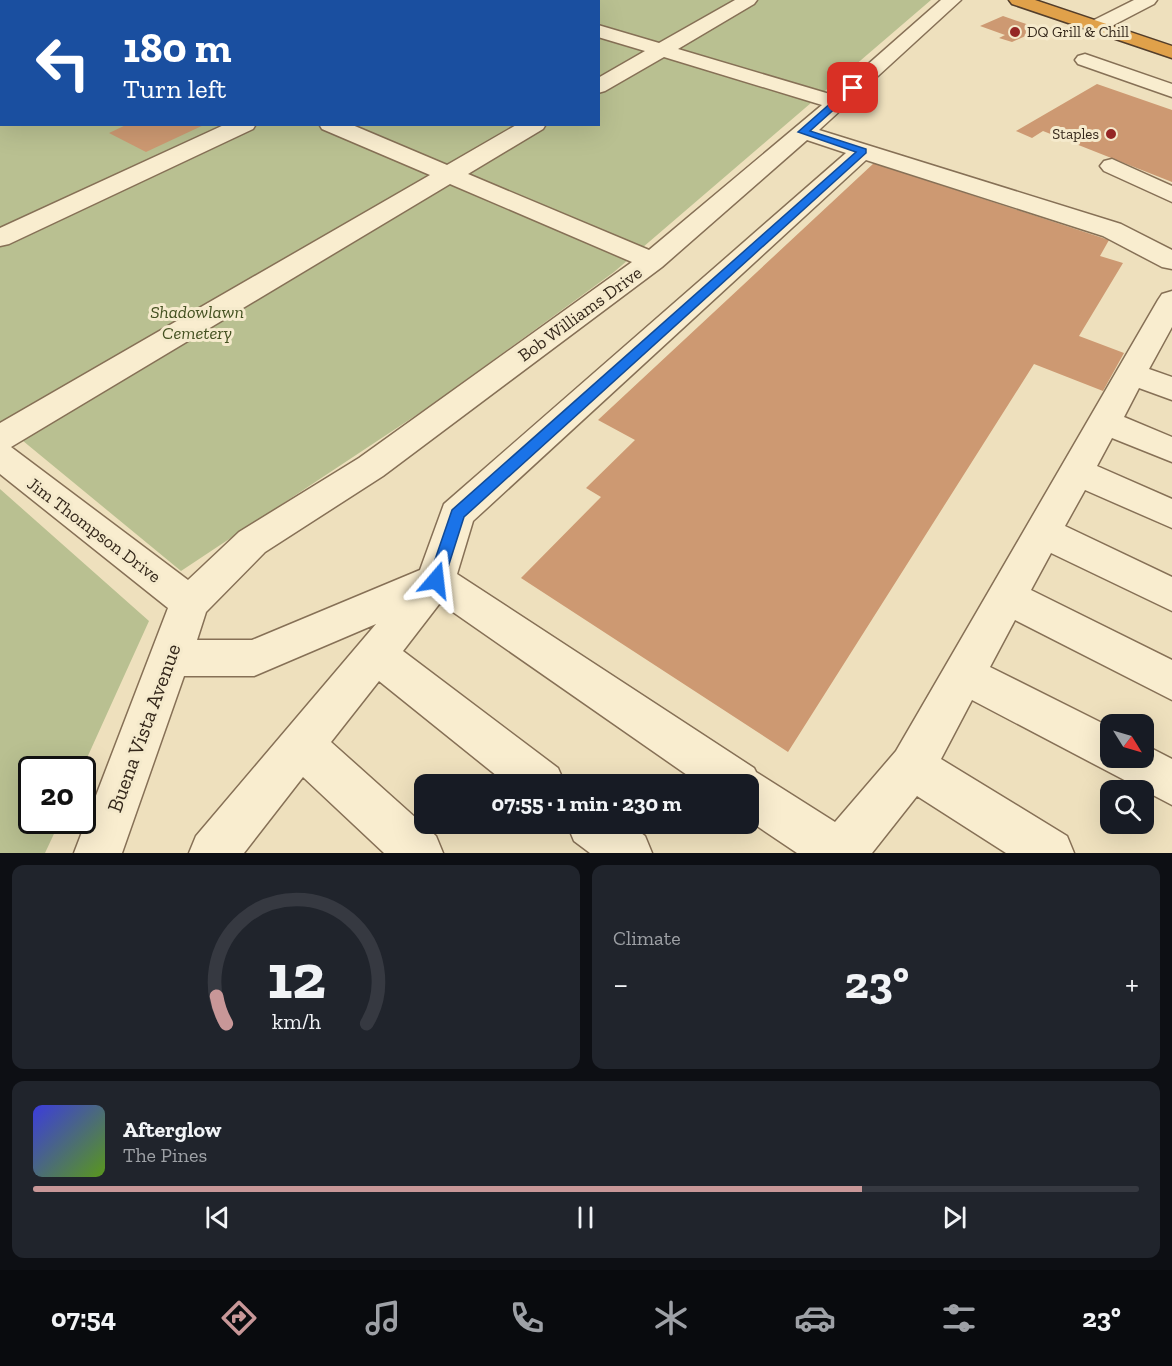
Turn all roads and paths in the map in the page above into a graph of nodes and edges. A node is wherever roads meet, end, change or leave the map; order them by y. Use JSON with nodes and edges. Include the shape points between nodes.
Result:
{"nodes":[{"id":1,"x":748,"y":0,"type":"edge"},
{"id":2,"x":952,"y":0,"type":"edge"},
{"id":3,"x":1022,"y":0,"type":"edge"},
{"id":4,"x":1148,"y":0,"type":"edge"},
{"id":5,"x":1097,"y":26,"type":"junction"},
{"id":6,"x":600,"y":32,"type":"edge"},
{"id":7,"x":662,"y":50,"type":"junction"},
{"id":8,"x":1172,"y":52,"type":"edge"},
{"id":9,"x":1085,"y":60,"type":"dead end"},
{"id":10,"x":600,"y":86,"type":"edge"},
{"id":11,"x":1172,"y":91,"type":"edge"},
{"id":12,"x":837,"y":103,"type":"junction"},
{"id":13,"x":240,"y":126,"type":"edge"},
{"id":14,"x":335,"y":126,"type":"edge"},
{"id":15,"x":533,"y":126,"type":"edge"},
{"id":16,"x":803,"y":132,"type":"junction"},
{"id":17,"x":862,"y":151,"type":"junction"},
{"id":18,"x":1112,"y":166,"type":"dead end"},
{"id":19,"x":449,"y":175,"type":"junction"},
{"id":20,"x":1172,"y":195,"type":"edge"},
{"id":21,"x":0,"y":238,"type":"edge"},
{"id":22,"x":652,"y":261,"type":"junction"},
{"id":23,"x":1172,"y":261,"type":"edge"},
{"id":24,"x":1167,"y":320,"type":"edge"},
{"id":25,"x":1131,"y":374,"type":"junction"},
{"id":26,"x":1172,"y":389,"type":"edge"},
{"id":27,"x":1104,"y":422,"type":"junction"},
{"id":28,"x":0,"y":438,"type":"edge"},
{"id":29,"x":1172,"y":450,"type":"edge"},
{"id":30,"x":6,"y":471,"type":"edge"},
{"id":31,"x":1077,"y":472,"type":"junction"},
{"id":32,"x":1172,"y":514,"type":"edge"},
{"id":33,"x":1043,"y":532,"type":"junction"},
{"id":34,"x":436,"y":580,"type":"junction"},
{"id":35,"x":1172,"y":595,"type":"edge"},
{"id":36,"x":1007,"y":597,"type":"junction"},
{"id":37,"x":190,"y":603,"type":"junction"},
{"id":38,"x":376,"y":654,"type":"junction"},
{"id":39,"x":170,"y":658,"type":"junction"},
{"id":40,"x":964,"y":675,"type":"junction"},
{"id":41,"x":1172,"y":681,"type":"edge"},
{"id":42,"x":301,"y":745,"type":"junction"},
{"id":43,"x":1100,"y":745,"type":"edge"},
{"id":44,"x":912,"y":767,"type":"junction"},
{"id":45,"x":1143,"y":768,"type":"edge"},
{"id":46,"x":529,"y":774,"type":"edge"},
{"id":47,"x":723,"y":774,"type":"edge"},
{"id":48,"x":1172,"y":783,"type":"edge"},
{"id":49,"x":759,"y":799,"type":"edge"},
{"id":50,"x":604,"y":834,"type":"edge"},
{"id":51,"x":98,"y":853,"type":"edge"},
{"id":52,"x":213,"y":853,"type":"edge"},
{"id":53,"x":419,"y":853,"type":"edge"},
{"id":54,"x":628,"y":853,"type":"edge"},
{"id":55,"x":840,"y":853,"type":"edge"},
{"id":56,"x":1050,"y":853,"type":"edge"}],
"edges":[{"from":1,"to":7,"type":"street"},
{"from":2,"to":12,"type":"street","name":"Bob Williams Drive"},
{"from":3,"to":5,"type":"highway"},
{"from":4,"to":5,"type":"street"},
{"from":5,"to":8,"type":"highway"},
{"from":6,"to":7,"type":"street"},
{"from":7,"to":10,"type":"street"},
{"from":7,"to":12,"type":"street"},
{"from":9,"to":11,"type":"street"},
{"from":12,"to":16,"type":"street","name":"Bob Williams Drive"},
{"from":13,"to":21,"type":"street"},
{"from":14,"to":19,"type":"street"},
{"from":15,"to":19,"type":"street"},
{"from":16,"to":17,"type":"street"},
{"from":16,"to":22,"type":"street","name":"Bob Williams Drive"},
{"from":17,"to":23,"type":"street","via":[[1112,230]]},
{"from":17,"to":34,"type":"street","via":[[457,514]]},
{"from":18,"to":20,"type":"street"},
{"from":19,"to":22,"type":"street"},
{"from":19,"to":28,"type":"street"},
{"from":22,"to":37,"type":"street","name":"Bob Williams Drive","via":[[371,467],[252,542]]},
{"from":24,"to":25,"type":"street"},
{"from":25,"to":26,"type":"street"},
{"from":25,"to":27,"type":"street"},
{"from":27,"to":29,"type":"street"},
{"from":27,"to":31,"type":"street"},
{"from":30,"to":37,"type":"street","name":"Jim Thompson Drive"},
{"from":31,"to":32,"type":"street"},
{"from":31,"to":33,"type":"street"},
{"from":33,"to":35,"type":"street"},
{"from":33,"to":36,"type":"street"},
{"from":34,"to":38,"type":"street"},
{"from":34,"to":39,"type":"street","via":[[254,658]]},
{"from":34,"to":47,"type":"street"},
{"from":36,"to":40,"type":"street"},
{"from":36,"to":41,"type":"street"},
{"from":37,"to":39,"type":"street","name":"Buena Vista Avenue"},
{"from":38,"to":42,"type":"street"},
{"from":38,"to":46,"type":"street"},
{"from":39,"to":51,"type":"street","name":"Buena Vista Avenue"},
{"from":40,"to":43,"type":"street"},
{"from":40,"to":44,"type":"street"},
{"from":42,"to":52,"type":"street"},
{"from":42,"to":53,"type":"street"},
{"from":44,"to":55,"type":"street"},
{"from":44,"to":56,"type":"street"},
{"from":45,"to":48,"type":"street"},
{"from":49,"to":55,"type":"street"},
{"from":50,"to":54,"type":"street"}]}
